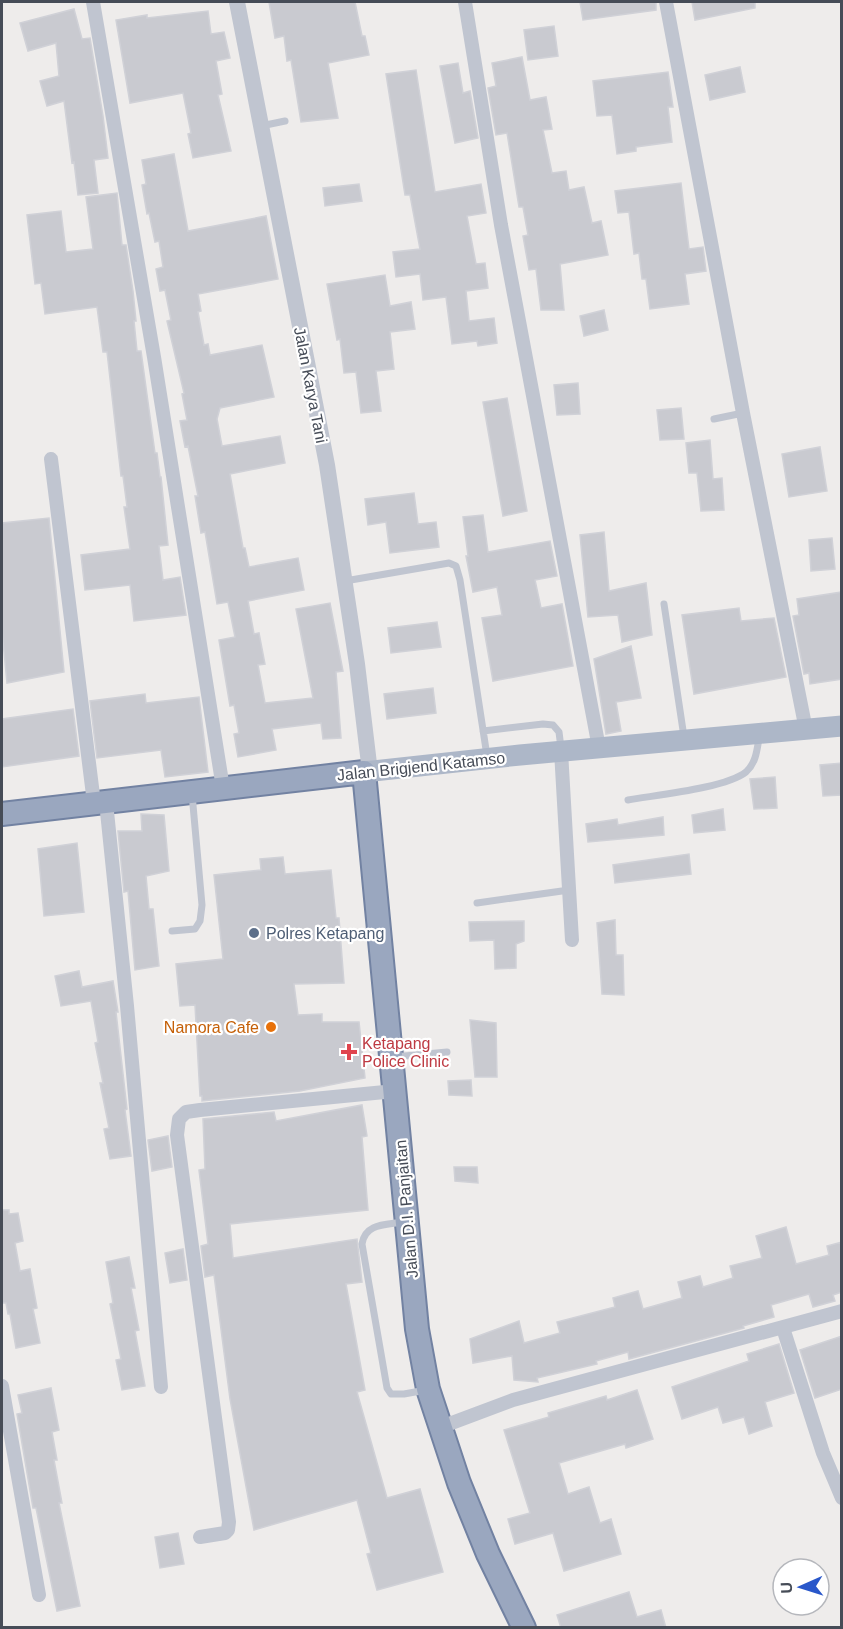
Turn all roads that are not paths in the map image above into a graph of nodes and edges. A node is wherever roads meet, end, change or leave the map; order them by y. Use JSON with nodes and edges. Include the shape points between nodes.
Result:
{"nodes":[{"id":1,"x":93,"y":2,"type":"edge"},
{"id":2,"x":237,"y":2,"type":"edge"},
{"id":3,"x":465,"y":2,"type":"edge"},
{"id":4,"x":666,"y":2,"type":"edge"},
{"id":5,"x":285,"y":121,"type":"dead end"},
{"id":6,"x":261,"y":126,"type":"junction"},
{"id":7,"x":743,"y":413,"type":"junction"},
{"id":8,"x":714,"y":419,"type":"dead end"},
{"id":9,"x":51,"y":459,"type":"dead end"},
{"id":10,"x":345,"y":581,"type":"junction"},
{"id":11,"x":664,"y":604,"type":"dead end"},
{"id":12,"x":842,"y":726,"type":"edge"},
{"id":13,"x":806,"y":729,"type":"junction"},
{"id":14,"x":483,"y":731,"type":"junction"},
{"id":15,"x":760,"y":734,"type":"junction"},
{"id":16,"x":684,"y":740,"type":"junction"},
{"id":17,"x":599,"y":748,"type":"junction"},
{"id":18,"x":561,"y":751,"type":"junction"},
{"id":19,"x":487,"y":758,"type":"junction"},
{"id":20,"x":367,"y":772,"type":"junction"},
{"id":21,"x":223,"y":788,"type":"junction"},
{"id":22,"x":192,"y":792,"type":"junction"},
{"id":23,"x":628,"y":800,"type":"dead end"},
{"id":24,"x":100,"y":802,"type":"junction"},
{"id":25,"x":2,"y":814,"type":"edge"},
{"id":26,"x":569,"y":890,"type":"junction"},
{"id":27,"x":477,"y":903,"type":"dead end"},
{"id":28,"x":172,"y":931,"type":"dead end"},
{"id":29,"x":572,"y":940,"type":"dead end"},
{"id":30,"x":447,"y":1052,"type":"dead end"},
{"id":31,"x":391,"y":1057,"type":"junction"},
{"id":32,"x":394,"y":1091,"type":"junction"},
{"id":33,"x":407,"y":1222,"type":"junction"},
{"id":34,"x":842,"y":1311,"type":"edge"},
{"id":35,"x":783,"y":1328,"type":"junction"},
{"id":36,"x":2,"y":1386,"type":"edge"},
{"id":37,"x":161,"y":1387,"type":"dead end"},
{"id":38,"x":428,"y":1389,"type":"junction"},
{"id":39,"x":441,"y":1427,"type":"junction"},
{"id":40,"x":842,"y":1498,"type":"edge"},
{"id":41,"x":200,"y":1537,"type":"dead end"},
{"id":42,"x":39,"y":1595,"type":"dead end"},
{"id":43,"x":522,"y":1624,"type":"edge"}],
"edges":[{"from":1,"to":21,"type":"street"},
{"from":2,"to":6,"type":"street","name":"Jalan Karya Tani"},
{"from":3,"to":17,"type":"street","via":[[501,225]]},
{"from":4,"to":7,"type":"street"},
{"from":5,"to":6,"type":"lane"},
{"from":6,"to":10,"type":"street","name":"Jalan Karya Tani","via":[[327,465]]},
{"from":7,"to":8,"type":"lane"},
{"from":7,"to":13,"type":"street"},
{"from":9,"to":24,"type":"street"},
{"from":10,"to":14,"type":"lane","via":[[449,563],[456,566]]},
{"from":10,"to":20,"type":"street","name":"Jalan Karya Tani"},
{"from":11,"to":16,"type":"lane"},
{"from":12,"to":13,"type":"main road","name":"Jalan Brigjend Katamso"},
{"from":13,"to":15,"type":"main road","name":"Jalan Brigjend Katamso"},
{"from":14,"to":18,"type":"lane","via":[[553,725],[559,732]]},
{"from":14,"to":19,"type":"lane"},
{"from":15,"to":16,"type":"main road","name":"Jalan Brigjend Katamso"},
{"from":15,"to":23,"type":"lane","via":[[754,762],[746,772],[726,782]]},
{"from":16,"to":17,"type":"main road","name":"Jalan Brigjend Katamso"},
{"from":17,"to":18,"type":"main road","name":"Jalan Brigjend Katamso"},
{"from":18,"to":19,"type":"main road","name":"Jalan Brigjend Katamso"},
{"from":18,"to":26,"type":"street"},
{"from":19,"to":20,"type":"main road","name":"Jalan Brigjend Katamso"},
{"from":20,"to":21,"type":"highway","name":"Jalan Brigjend Katamso"},
{"from":20,"to":31,"type":"highway","name":"Jalan D.I. Panjaitan"},
{"from":21,"to":22,"type":"highway","name":"Jalan Brigjend Katamso"},
{"from":22,"to":24,"type":"highway","name":"Jalan Brigjend Katamso"},
{"from":22,"to":28,"type":"lane","via":[[200,921],[195,929]]},
{"from":24,"to":25,"type":"highway","name":"Jalan Brigjend Katamso"},
{"from":24,"to":37,"type":"street","via":[[127,1006]]},
{"from":26,"to":27,"type":"lane"},
{"from":26,"to":29,"type":"street"},
{"from":30,"to":31,"type":"lane"},
{"from":31,"to":32,"type":"highway","name":"Jalan D.I. Panjaitan"},
{"from":32,"to":33,"type":"highway","name":"Jalan D.I. Panjaitan"},
{"from":32,"to":41,"type":"street","via":[[200,1110],[186,1112],[179,1119],[177,1135],[229,1522],[225,1533]]},
{"from":33,"to":38,"type":"highway","name":"Jalan D.I. Panjaitan","via":[[417,1329]]},
{"from":33,"to":38,"type":"lane","via":[[370,1228],[363,1234],[362,1244],[387,1388],[391,1394]]},
{"from":34,"to":35,"type":"street"},
{"from":35,"to":39,"type":"street","via":[[513,1400]]},
{"from":35,"to":40,"type":"street","via":[[823,1453]]},
{"from":36,"to":42,"type":"street"},
{"from":38,"to":39,"type":"highway","name":"Jalan D.I. Panjaitan"},
{"from":39,"to":43,"type":"highway","name":"Jalan D.I. Panjaitan","via":[[459,1484]]}]}
